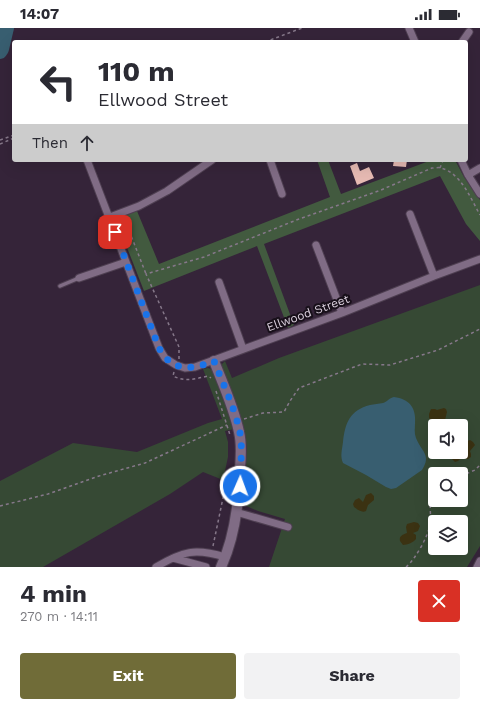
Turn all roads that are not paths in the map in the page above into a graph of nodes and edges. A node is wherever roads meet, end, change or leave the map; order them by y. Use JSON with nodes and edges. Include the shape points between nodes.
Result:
{"nodes":[{"id":1,"x":410,"y":28,"type":"edge"},
{"id":2,"x":469,"y":32,"type":"dead end"},
{"id":3,"x":414,"y":40,"type":"edge"},
{"id":4,"x":463,"y":40,"type":"edge"},
{"id":5,"x":88,"y":162,"type":"edge"},
{"id":6,"x":209,"y":162,"type":"edge"},
{"id":7,"x":271,"y":162,"type":"edge"},
{"id":8,"x":462,"y":162,"type":"edge"},
{"id":9,"x":480,"y":168,"type":"edge"},
{"id":10,"x":468,"y":175,"type":"junction"},
{"id":11,"x":282,"y":194,"type":"dead end"},
{"id":12,"x":480,"y":194,"type":"edge"},
{"id":13,"x":410,"y":214,"type":"dead end"},
{"id":14,"x":110,"y":218,"type":"junction"},
{"id":15,"x":316,"y":245,"type":"dead end"},
{"id":16,"x":480,"y":259,"type":"edge"},
{"id":17,"x":126,"y":262,"type":"junction"},
{"id":18,"x":434,"y":276,"type":"junction"},
{"id":19,"x":79,"y":278,"type":"joint"},
{"id":20,"x":219,"y":282,"type":"dead end"},
{"id":21,"x":60,"y":286,"type":"dead end"},
{"id":22,"x":342,"y":313,"type":"junction"},
{"id":23,"x":243,"y":349,"type":"junction"},
{"id":24,"x":214,"y":361,"type":"junction"},
{"id":25,"x":236,"y":512,"type":"junction"},
{"id":26,"x":288,"y":527,"type":"dead end"},
{"id":27,"x":225,"y":557,"type":"junction"},
{"id":28,"x":173,"y":558,"type":"junction"},
{"id":29,"x":156,"y":567,"type":"edge"},
{"id":30,"x":206,"y":567,"type":"edge"},
{"id":31,"x":221,"y":567,"type":"edge"}],
"edges":[{"from":1,"to":3,"type":"street"},
{"from":2,"to":4,"type":"street"},
{"from":5,"to":14,"type":"street"},
{"from":6,"to":14,"type":"street","via":[[166,191]]},
{"from":7,"to":11,"type":"street"},
{"from":8,"to":10,"type":"street"},
{"from":9,"to":10,"type":"street"},
{"from":10,"to":12,"type":"street"},
{"from":13,"to":18,"type":"street"},
{"from":14,"to":17,"type":"street"},
{"from":15,"to":22,"type":"street"},
{"from":16,"to":18,"type":"street","name":"Ellwood Street"},
{"from":17,"to":19,"type":"street"},
{"from":17,"to":24,"type":"street","name":"Ellwood Street","via":[[165,358],[185,368]]},
{"from":18,"to":22,"type":"street","name":"Ellwood Street"},
{"from":19,"to":21,"type":"lane"},
{"from":20,"to":23,"type":"street"},
{"from":22,"to":23,"type":"street","name":"Ellwood Street"},
{"from":23,"to":24,"type":"street","name":"Ellwood Street"},
{"from":24,"to":25,"type":"street","via":[[240,434],[240,486]]},
{"from":25,"to":26,"type":"street"},
{"from":25,"to":27,"type":"street"},
{"from":27,"to":28,"type":"street","via":[[211,553],[185,552]]},
{"from":27,"to":31,"type":"street"},
{"from":28,"to":29,"type":"street"},
{"from":28,"to":30,"type":"street"}]}
